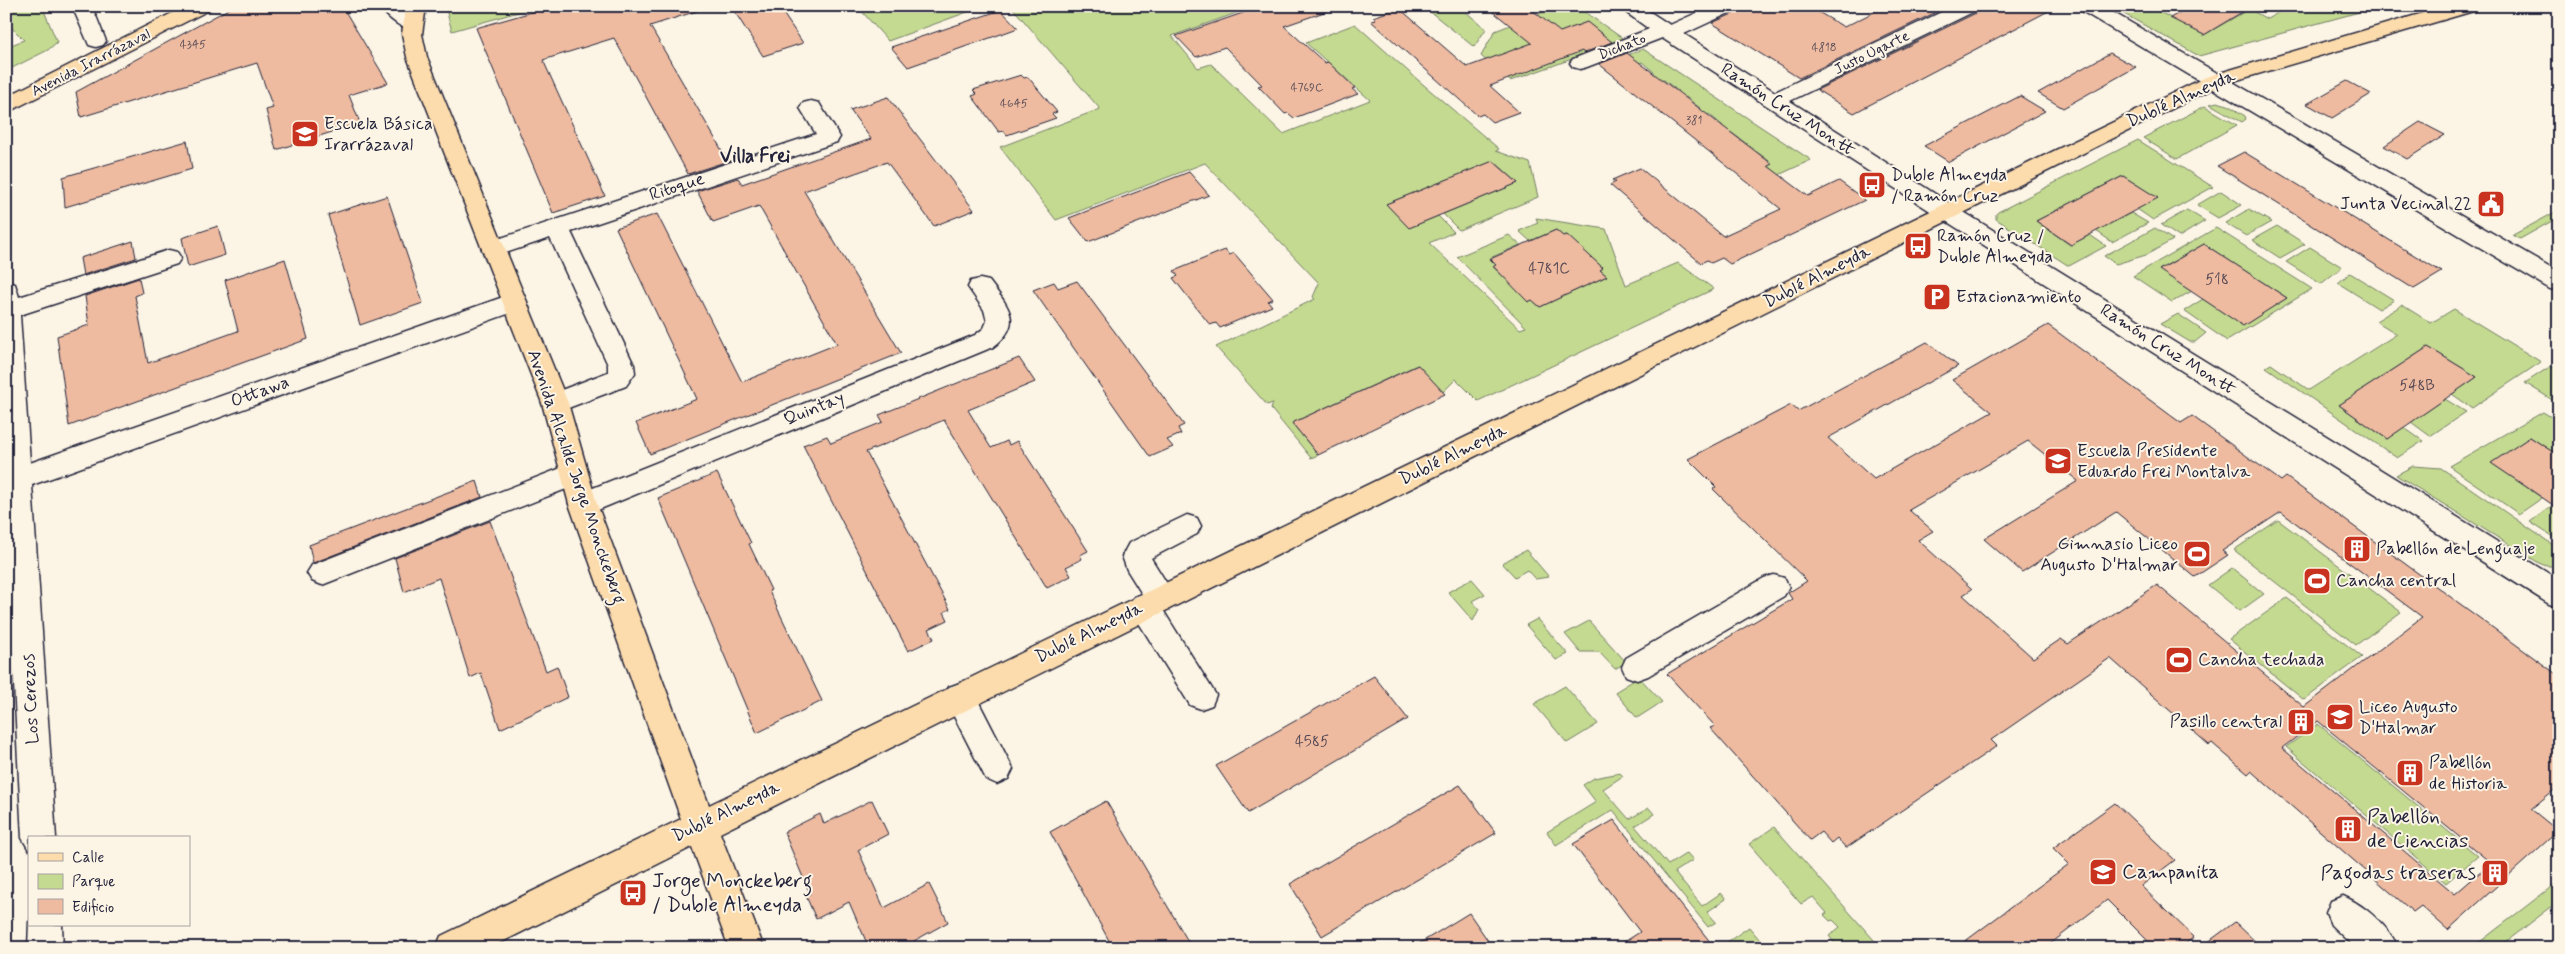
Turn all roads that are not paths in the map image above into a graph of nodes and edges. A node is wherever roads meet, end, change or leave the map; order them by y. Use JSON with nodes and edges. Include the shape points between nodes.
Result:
{"nodes":[{"id":1,"x":82,"y":6,"type":"edge"},
{"id":2,"x":164,"y":6,"type":"edge"},
{"id":3,"x":202,"y":6,"type":"edge"},
{"id":4,"x":389,"y":6,"type":"edge"},
{"id":5,"x":1627,"y":6,"type":"edge"},
{"id":6,"x":1729,"y":6,"type":"edge"},
{"id":7,"x":1970,"y":6,"type":"edge"},
{"id":8,"x":2087,"y":6,"type":"edge"},
{"id":9,"x":2470,"y":6,"type":"edge"},
{"id":10,"x":414,"y":16,"type":"edge"},
{"id":11,"x":1666,"y":32,"type":"junction"},
{"id":12,"x":96,"y":40,"type":"junction"},
{"id":13,"x":1580,"y":63,"type":"dead end"},
{"id":14,"x":2213,"y":82,"type":"junction"},
{"id":15,"x":6,"y":86,"type":"edge"},
{"id":16,"x":1773,"y":101,"type":"junction"},
{"id":17,"x":6,"y":106,"type":"edge"},
{"id":18,"x":812,"y":108,"type":"dead end"},
{"id":19,"x":1946,"y":211,"type":"junction"},
{"id":20,"x":557,"y":227,"type":"junction"},
{"id":21,"x":494,"y":249,"type":"junction"},
{"id":22,"x":169,"y":258,"type":"dead end"},
{"id":23,"x":2559,"y":283,"type":"edge"},
{"id":24,"x":980,"y":287,"type":"dead end"},
{"id":25,"x":7,"y":300,"type":"edge"},
{"id":26,"x":514,"y":302,"type":"junction"},
{"id":27,"x":555,"y":403,"type":"junction"},
{"id":28,"x":574,"y":474,"type":"junction"},
{"id":29,"x":12,"y":481,"type":"edge"},
{"id":30,"x":583,"y":504,"type":"junction"},
{"id":31,"x":1188,"y":526,"type":"dead end"},
{"id":32,"x":322,"y":573,"type":"dead end"},
{"id":33,"x":1774,"y":587,"type":"dead end"},
{"id":34,"x":2559,"y":594,"type":"edge"},
{"id":35,"x":1153,"y":602,"type":"junction"},
{"id":36,"x":1637,"y":667,"type":"dead end"},
{"id":37,"x":1201,"y":695,"type":"dead end"},
{"id":38,"x":960,"y":697,"type":"junction"},
{"id":39,"x":997,"y":770,"type":"dead end"},
{"id":40,"x":700,"y":825,"type":"junction"},
{"id":41,"x":39,"y":836,"type":"edge"},
{"id":42,"x":2343,"y":914,"type":"dead end"},
{"id":43,"x":44,"y":926,"type":"edge"},
{"id":44,"x":46,"y":948,"type":"edge"},
{"id":45,"x":453,"y":948,"type":"edge"},
{"id":46,"x":747,"y":948,"type":"edge"},
{"id":47,"x":2381,"y":948,"type":"edge"},
{"id":48,"x":2389,"y":948,"type":"edge"},
{"id":49,"x":2399,"y":948,"type":"edge"}],
"edges":[{"from":1,"to":12,"type":"street"},
{"from":2,"to":12,"type":"main road","name":"Avenida Irarrázaval"},
{"from":3,"to":17,"type":"main road","name":"Avenida Irarrázaval"},
{"from":4,"to":10,"type":"street"},
{"from":5,"to":11,"type":"street","name":"Ramón Cruz Montt"},
{"from":6,"to":11,"type":"street","name":"Dichato"},
{"from":7,"to":16,"type":"street","name":"Justo Ugarte"},
{"from":8,"to":14,"type":"street"},
{"from":9,"to":14,"type":"main road","name":"Dublé Almeyda"},
{"from":10,"to":21,"type":"main road","name":"Avenida Alcalde Jorge Monckeberg","via":[[413,43],[417,57]]},
{"from":11,"to":13,"type":"street","name":"Dichato"},
{"from":11,"to":16,"type":"street","name":"Ramón Cruz Montt"},
{"from":12,"to":15,"type":"main road","name":"Avenida Irarrázaval"},
{"from":14,"to":19,"type":"main road","name":"Dublé Almeyda"},
{"from":14,"to":23,"type":"street"},
{"from":16,"to":19,"type":"street","name":"Ramón Cruz Montt"},
{"from":18,"to":20,"type":"street","name":"Ritoque","via":[[829,137]]},
{"from":19,"to":34,"type":"street","name":"Ramón Cruz Montt"},
{"from":19,"to":35,"type":"main road","name":"Dublé Almeyda","via":[[1675,348]]},
{"from":20,"to":21,"type":"street","name":"Ritoque"},
{"from":20,"to":27,"type":"street","via":[[622,373],[617,379]]},
{"from":21,"to":26,"type":"main road","name":"Avenida Alcalde Jorge Monckeberg"},
{"from":22,"to":25,"type":"street"},
{"from":24,"to":30,"type":"street","name":"Quintay","via":[[999,314],[1000,321],[998,330],[984,341]]},
{"from":25,"to":29,"type":"street","name":"Los Cerezos"},
{"from":26,"to":27,"type":"main road","name":"Avenida Alcalde Jorge Monckeberg"},
{"from":26,"to":29,"type":"street","name":"Ottawa"},
{"from":27,"to":28,"type":"main road","name":"Avenida Alcalde Jorge Monckeberg"},
{"from":28,"to":30,"type":"main road","name":"Avenida Alcalde Jorge Monckeberg"},
{"from":28,"to":32,"type":"street"},
{"from":29,"to":41,"type":"street","name":"Los Cerezos"},
{"from":30,"to":40,"type":"main road","name":"Avenida Alcalde Jorge Monckeberg"},
{"from":31,"to":35,"type":"street","via":[[1139,551],[1136,556]]},
{"from":33,"to":36,"type":"street"},
{"from":35,"to":37,"type":"street"},
{"from":35,"to":38,"type":"main road","name":"Dublé Almeyda"},
{"from":38,"to":39,"type":"street"},
{"from":38,"to":40,"type":"main road","name":"Dublé Almeyda"},
{"from":40,"to":45,"type":"main road","name":"Dublé Almeyda"},
{"from":40,"to":46,"type":"main road","name":"Avenida Alcalde Jorge Monckeberg"},
{"from":42,"to":47,"type":"street"},
{"from":43,"to":44,"type":"street"},
{"from":48,"to":49,"type":"street","via":[[2394,944]]}]}
